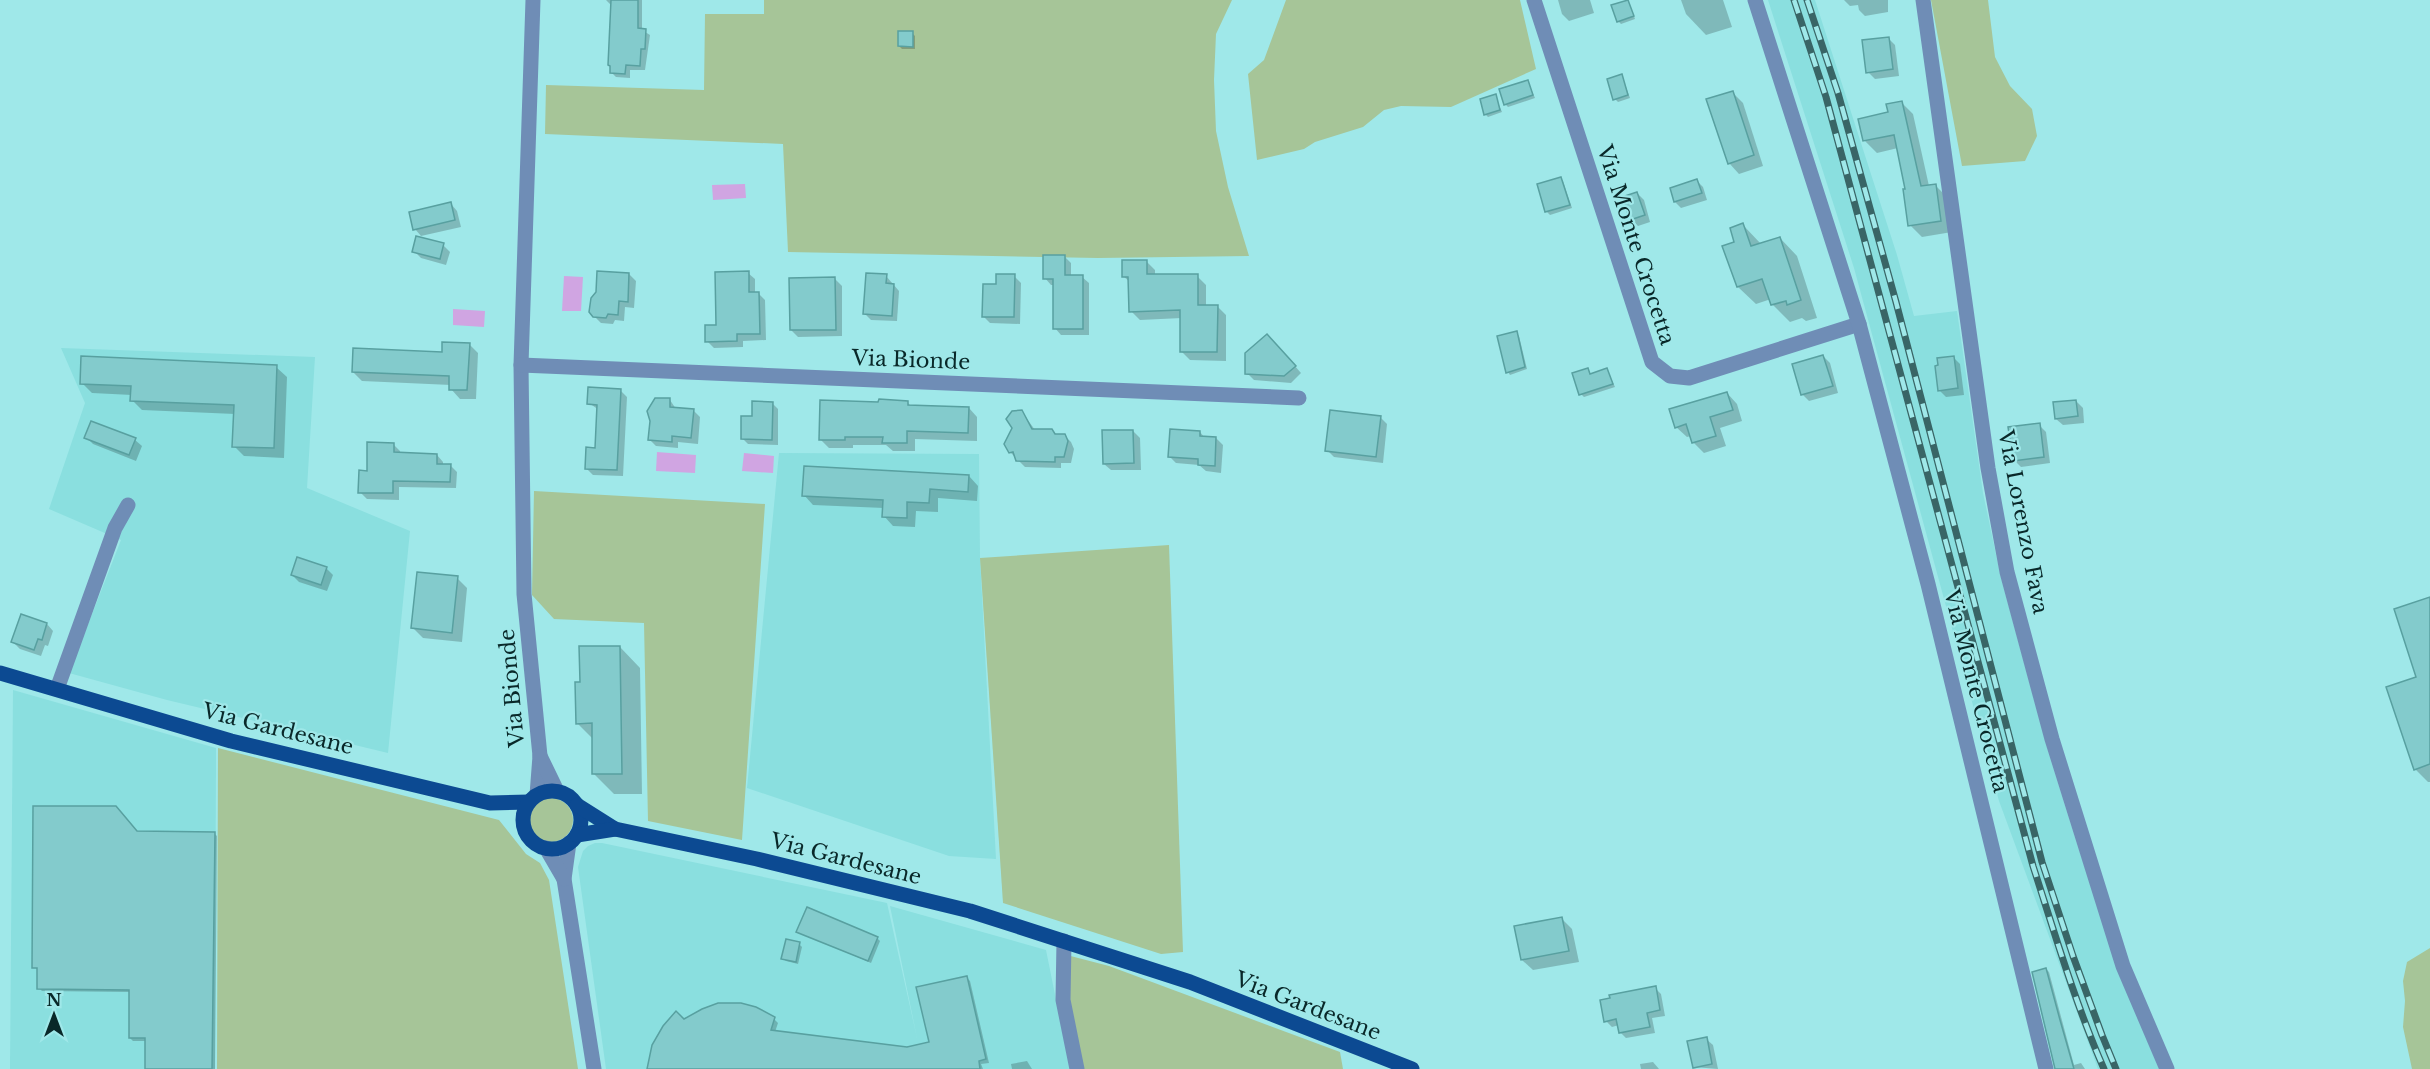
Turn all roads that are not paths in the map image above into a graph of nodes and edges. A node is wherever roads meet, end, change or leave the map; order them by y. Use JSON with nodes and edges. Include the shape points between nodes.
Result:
{"nodes":[{"id":1,"x":532,"y":0,"type":"edge"},
{"id":2,"x":1534,"y":0,"type":"edge"},
{"id":3,"x":1755,"y":0,"type":"edge"},
{"id":4,"x":1923,"y":0,"type":"edge"},
{"id":5,"x":1859,"y":324,"type":"junction"},
{"id":6,"x":521,"y":365,"type":"junction"},
{"id":7,"x":1299,"y":398,"type":"dead end"},
{"id":8,"x":128,"y":505,"type":"dead end"},
{"id":9,"x":0,"y":673,"type":"edge"},
{"id":10,"x":57,"y":689,"type":"junction"},
{"id":11,"x":540,"y":756,"type":"junction"},
{"id":12,"x":557,"y":791,"type":"junction"},
{"id":13,"x":533,"y":799,"type":"junction"},
{"id":14,"x":490,"y":803,"type":"junction"},
{"id":15,"x":576,"y":805,"type":"junction"},
{"id":16,"x":523,"y":822,"type":"junction"},
{"id":17,"x":615,"y":829,"type":"junction"},
{"id":18,"x":573,"y":839,"type":"junction"},
{"id":19,"x":546,"y":848,"type":"junction"},
{"id":20,"x":564,"y":879,"type":"junction"},
{"id":21,"x":1064,"y":941,"type":"junction"},
{"id":22,"x":1405,"y":1068,"type":"edge"},
{"id":23,"x":594,"y":1069,"type":"edge"},
{"id":24,"x":1077,"y":1069,"type":"edge"},
{"id":25,"x":2046,"y":1069,"type":"edge"},
{"id":26,"x":2166,"y":1069,"type":"edge"}],
"edges":[{"from":1,"to":6,"type":"street","name":"Via Bionde"},
{"from":2,"to":5,"type":"street","name":"Via Monte Crocetta","via":[[1652,362],[1670,376],[1689,378]]},
{"from":3,"to":5,"type":"street","name":"Via Monte Crocetta"},
{"from":4,"to":26,"type":"street","name":"Via Lorenzo Fava","via":[[1988,468],[2007,572],[2052,739],[2123,966]]},
{"from":5,"to":25,"type":"street","name":"Via Monte Crocetta","via":[[1928,584]]},
{"from":6,"to":7,"type":"street","name":"Via Bionde"},
{"from":6,"to":11,"type":"street","name":"Via Bionde","via":[[525,594]]},
{"from":8,"to":10,"type":"street"},
{"from":9,"to":10,"type":"main road","name":"Via Gardesane"},
{"from":10,"to":14,"type":"main road","name":"Via Gardesane","via":[[231,741]]},
{"from":11,"to":12,"type":"street","name":"Via Bionde"},
{"from":11,"to":13,"type":"street","name":"Via Bionde"},
{"from":12,"to":13,"type":"main road","via":[[546,791]]},
{"from":12,"to":15,"type":"main road"},
{"from":13,"to":14,"type":"main road","name":"Via Gardesane"},
{"from":13,"to":16,"type":"main road"},
{"from":14,"to":16,"type":"main road","name":"Via Gardesane"},
{"from":15,"to":17,"type":"main road","name":"Via Gardesane"},
{"from":15,"to":18,"type":"main road","via":[[581,823]]},
{"from":16,"to":19,"type":"main road","via":[[527,834]]},
{"from":17,"to":18,"type":"main road","name":"Via Gardesane"},
{"from":17,"to":21,"type":"main road","name":"Via Gardesane","via":[[970,911]]},
{"from":18,"to":19,"type":"main road","via":[[558,848]]},
{"from":18,"to":20,"type":"street"},
{"from":19,"to":20,"type":"street"},
{"from":20,"to":23,"type":"street"},
{"from":21,"to":22,"type":"main road","name":"Via Gardesane","via":[[1190,982]]},
{"from":21,"to":24,"type":"street","via":[[1063,1000]]}]}
